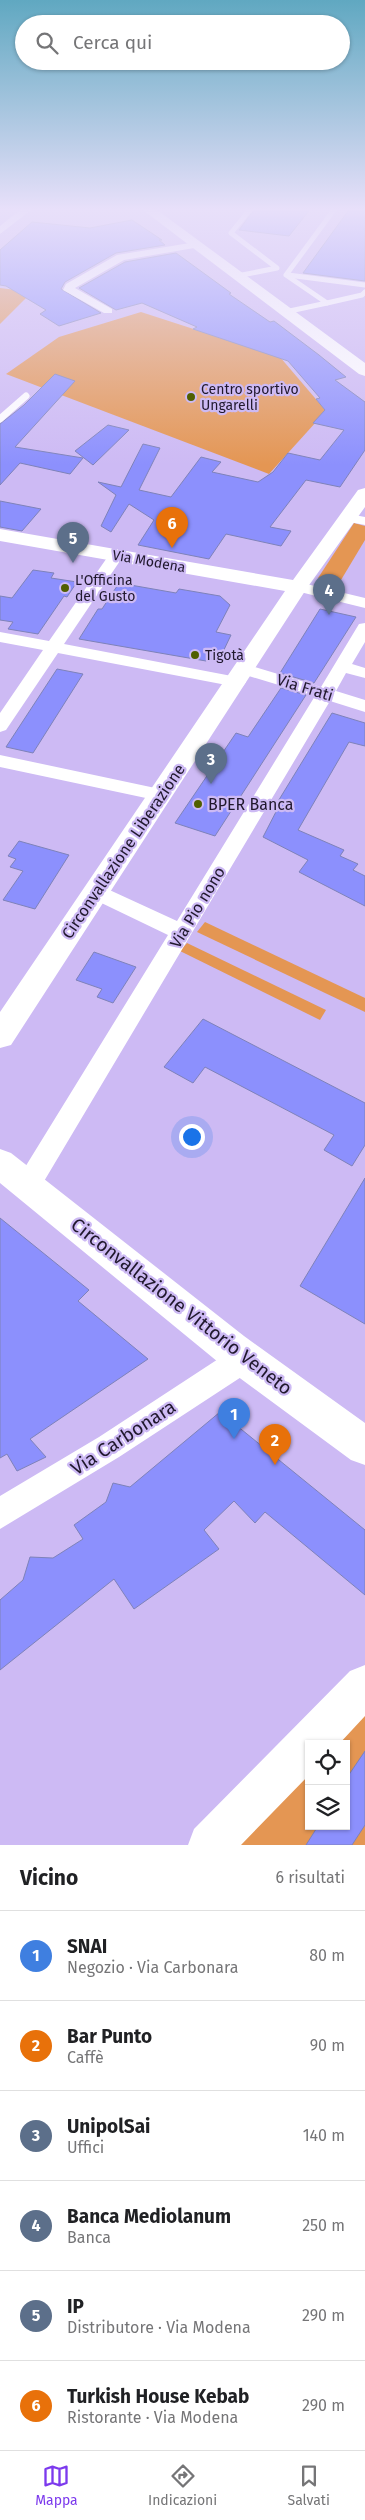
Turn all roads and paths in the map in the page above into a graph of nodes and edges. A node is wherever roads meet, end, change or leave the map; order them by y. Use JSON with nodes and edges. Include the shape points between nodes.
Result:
{"nodes":[{"id":1,"x":75,"y":293,"type":"edge"},
{"id":2,"x":260,"y":293,"type":"edge"},
{"id":3,"x":312,"y":293,"type":"edge"},
{"id":4,"x":364,"y":293,"type":"edge"},
{"id":5,"x":326,"y":303,"type":"junction"},
{"id":6,"x":108,"y":311,"type":"dead end"},
{"id":7,"x":285,"y":312,"type":"junction"},
{"id":8,"x":365,"y":371,"type":"edge"},
{"id":9,"x":26,"y":396,"type":"dead end"},
{"id":10,"x":0,"y":419,"type":"edge"},
{"id":11,"x":365,"y":494,"type":"edge"},
{"id":12,"x":357,"y":520,"type":"edge"},
{"id":13,"x":0,"y":535,"type":"edge"},
{"id":14,"x":116,"y":555,"type":"junction"},
{"id":15,"x":298,"y":587,"type":"junction"},
{"id":16,"x":365,"y":603,"type":"edge"},
{"id":17,"x":365,"y":628,"type":"edge"},
{"id":18,"x":0,"y":638,"type":"edge"},
{"id":19,"x":55,"y":648,"type":"junction"},
{"id":20,"x":342,"y":667,"type":"junction"},
{"id":21,"x":365,"y":673,"type":"edge"},
{"id":22,"x":241,"y":675,"type":"junction"},
{"id":23,"x":326,"y":693,"type":"junction"},
{"id":24,"x":365,"y":706,"type":"edge"},
{"id":25,"x":0,"y":726,"type":"edge"},
{"id":26,"x":0,"y":761,"type":"edge"},
{"id":27,"x":160,"y":796,"type":"junction"},
{"id":28,"x":96,"y":892,"type":"junction"},
{"id":29,"x":182,"y":932,"type":"junction"},
{"id":30,"x":0,"y":1036,"type":"edge"},
{"id":31,"x":0,"y":1163,"type":"edge"},
{"id":32,"x":28,"y":1185,"type":"junction"},
{"id":33,"x":246,"y":1358,"type":"junction"},
{"id":34,"x":365,"y":1446,"type":"edge"},
{"id":35,"x":0,"y":1514,"type":"edge"},
{"id":36,"x":365,"y":1686,"type":"edge"},
{"id":37,"x":313,"y":1740,"type":"edge"},
{"id":38,"x":305,"y":1748,"type":"edge"},
{"id":39,"x":210,"y":1845,"type":"edge"}],
"edges":[{"from":1,"to":6,"type":"street"},
{"from":2,"to":7,"type":"main road"},
{"from":3,"to":5,"type":"lane"},
{"from":4,"to":5,"type":"lane"},
{"from":5,"to":7,"type":"lane"},
{"from":7,"to":8,"type":"main road"},
{"from":9,"to":10,"type":"lane"},
{"from":11,"to":12,"type":"main road","name":"Circonvallazione Liberazione"},
{"from":12,"to":15,"type":"main road","name":"Circonvallazione Liberazione"},
{"from":13,"to":14,"type":"main road","name":"Via Modena"},
{"from":14,"to":15,"type":"main road","name":"Via Modena"},
{"from":14,"to":19,"type":"street"},
{"from":15,"to":16,"type":"street"},
{"from":15,"to":22,"type":"main road","name":"Circonvallazione Liberazione"},
{"from":17,"to":20,"type":"street","name":"Via Pio nono"},
{"from":18,"to":19,"type":"street","name":"Via Frati"},
{"from":19,"to":22,"type":"street","name":"Via Frati"},
{"from":19,"to":25,"type":"street"},
{"from":20,"to":21,"type":"street"},
{"from":20,"to":23,"type":"street","name":"Via Pio nono"},
{"from":22,"to":23,"type":"street","name":"Via Frati"},
{"from":22,"to":27,"type":"main road","name":"Circonvallazione Liberazione"},
{"from":23,"to":24,"type":"street","name":"Via Frati"},
{"from":23,"to":29,"type":"street","name":"Via Pio nono"},
{"from":26,"to":27,"type":"street"},
{"from":27,"to":28,"type":"main road","name":"Circonvallazione Liberazione"},
{"from":28,"to":29,"type":"street"},
{"from":28,"to":30,"type":"main road","name":"Circonvallazione Liberazione"},
{"from":29,"to":32,"type":"street","name":"Via Pio nono"},
{"from":31,"to":32,"type":"main road","name":"Circonvallazione Vittorio Veneto"},
{"from":32,"to":33,"type":"main road","name":"Circonvallazione Vittorio Veneto","via":[[231,1350]]},
{"from":33,"to":34,"type":"main road","name":"Circonvallazione Vittorio Veneto"},
{"from":33,"to":35,"type":"street","name":"Via Carbonara"},
{"from":36,"to":37,"type":"street"},
{"from":38,"to":39,"type":"street"}]}
